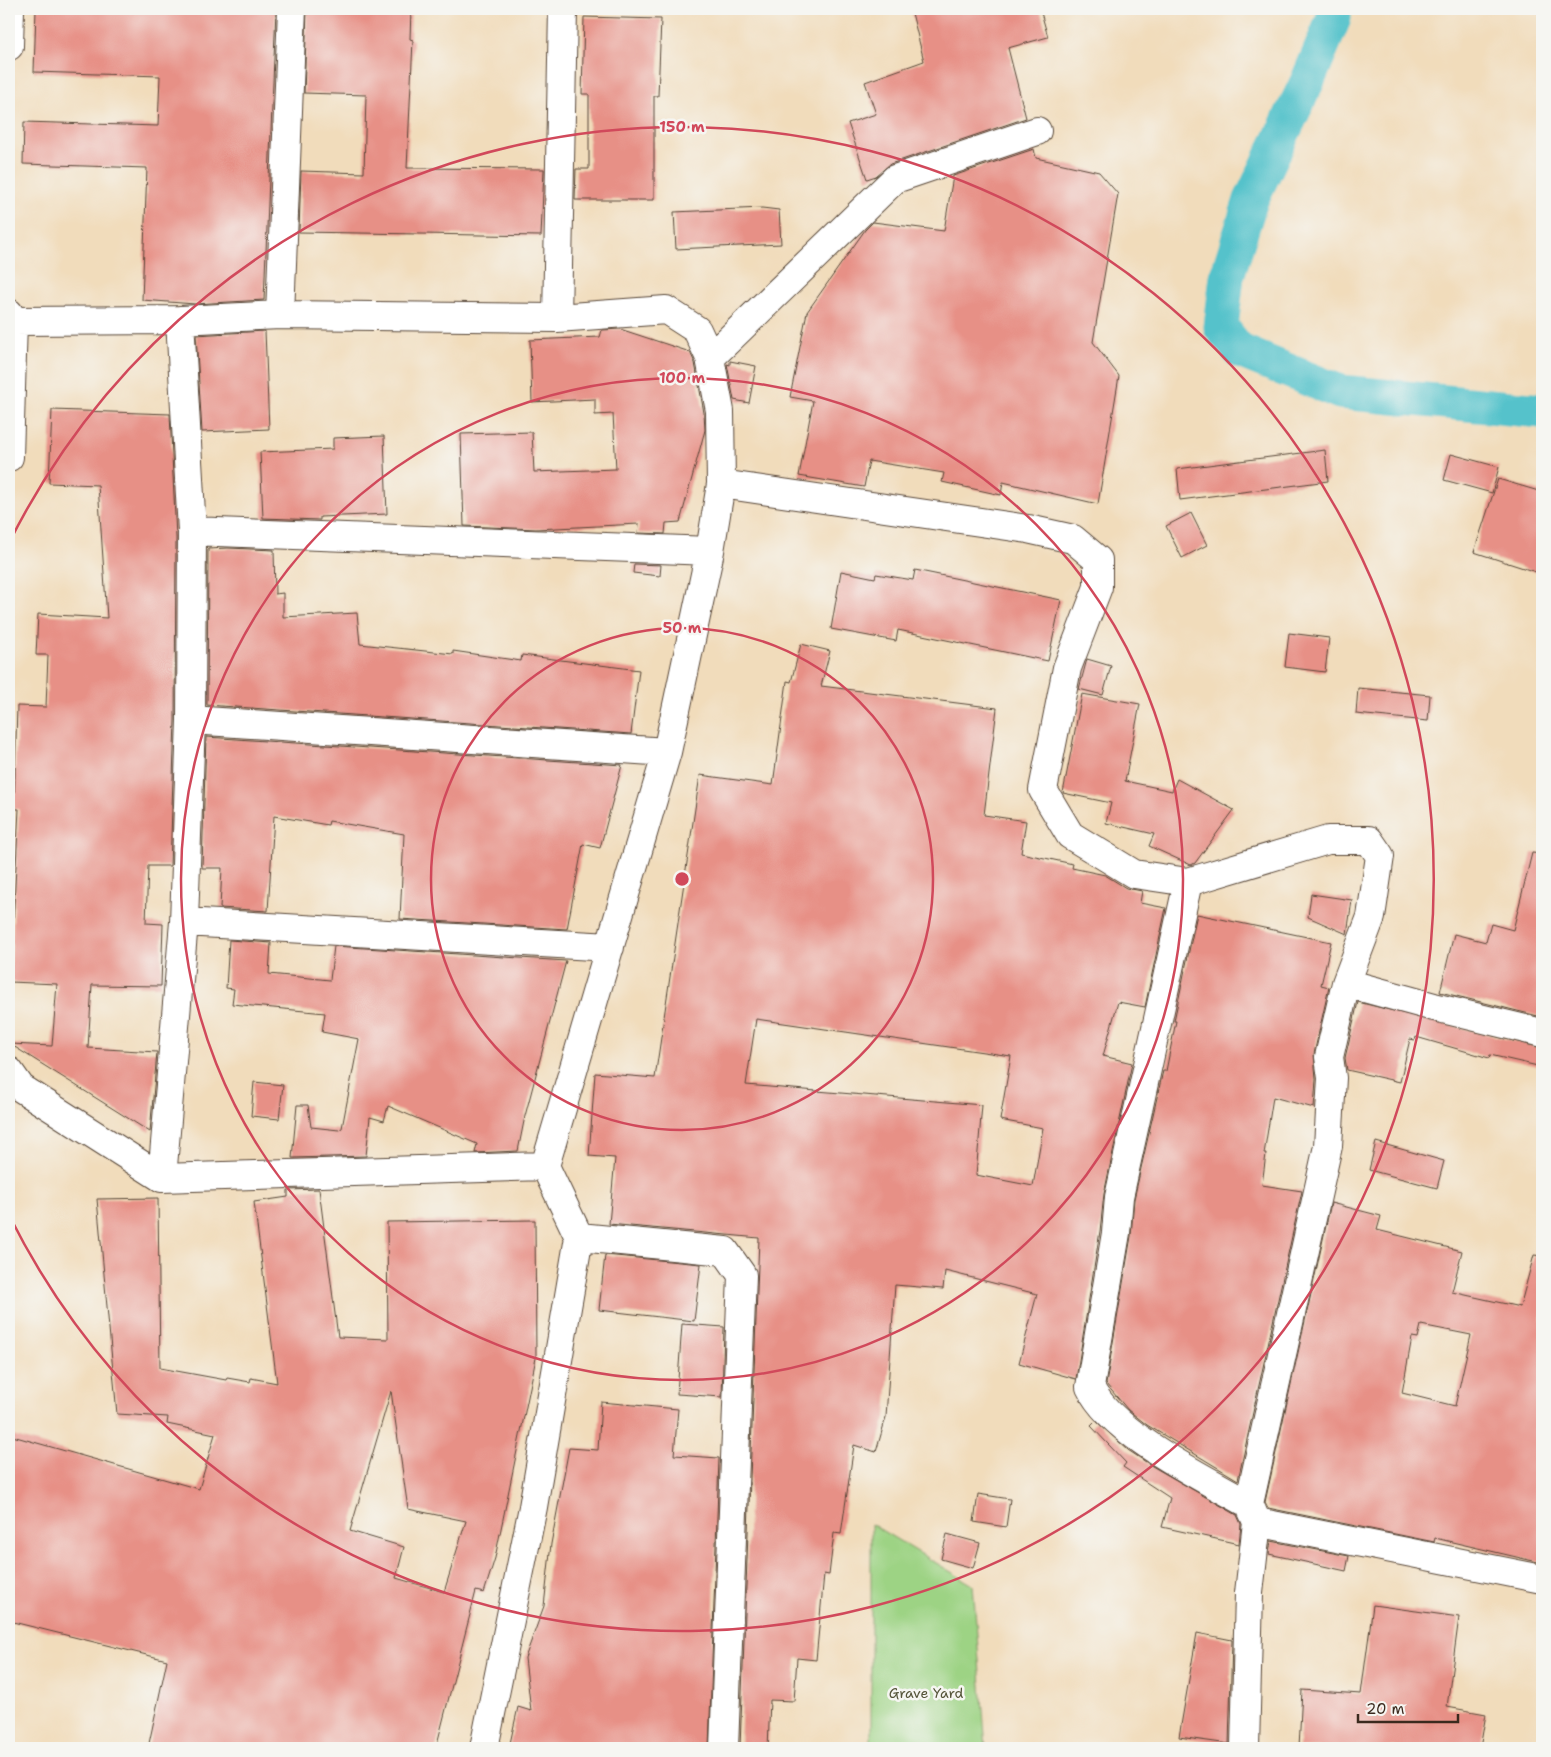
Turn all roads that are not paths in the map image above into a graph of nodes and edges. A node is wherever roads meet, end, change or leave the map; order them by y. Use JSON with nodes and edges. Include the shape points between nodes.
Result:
{"nodes":[{"id":1,"x":10,"y":9,"type":"edge"},
{"id":2,"x":292,"y":9,"type":"edge"},
{"id":3,"x":563,"y":9,"type":"edge"},
{"id":4,"x":9,"y":46,"type":"edge"},
{"id":5,"x":1037,"y":132,"type":"dead end"},
{"id":6,"x":280,"y":315,"type":"junction"},
{"id":7,"x":11,"y":317,"type":"edge"},
{"id":8,"x":557,"y":318,"type":"junction"},
{"id":9,"x":180,"y":320,"type":"junction"},
{"id":10,"x":710,"y":358,"type":"junction"},
{"id":11,"x":9,"y":457,"type":"edge"},
{"id":12,"x":721,"y":484,"type":"junction"},
{"id":13,"x":192,"y":531,"type":"junction"},
{"id":14,"x":710,"y":551,"type":"junction"},
{"id":15,"x":191,"y":720,"type":"junction"},
{"id":16,"x":667,"y":752,"type":"junction"},
{"id":17,"x":1188,"y":882,"type":"junction"},
{"id":18,"x":184,"y":922,"type":"junction"},
{"id":19,"x":610,"y":946,"type":"junction"},
{"id":20,"x":1346,"y":983,"type":"junction"},
{"id":21,"x":1542,"y":1033,"type":"edge"},
{"id":22,"x":9,"y":1071,"type":"edge"},
{"id":23,"x":545,"y":1166,"type":"junction"},
{"id":24,"x":162,"y":1178,"type":"junction"},
{"id":25,"x":579,"y":1237,"type":"junction"},
{"id":26,"x":1253,"y":1513,"type":"junction"},
{"id":27,"x":1542,"y":1579,"type":"edge"},
{"id":28,"x":484,"y":1748,"type":"edge"},
{"id":29,"x":724,"y":1748,"type":"edge"},
{"id":30,"x":1245,"y":1748,"type":"edge"}],
"edges":[{"from":1,"to":4,"type":"street"},
{"from":2,"to":6,"type":"street"},
{"from":3,"to":8,"type":"street"},
{"from":5,"to":10,"type":"street","via":[[895,179]]},
{"from":6,"to":8,"type":"street"},
{"from":6,"to":9,"type":"street"},
{"from":7,"to":9,"type":"street"},
{"from":7,"to":11,"type":"street"},
{"from":8,"to":10,"type":"street","via":[[666,310],[698,330]]},
{"from":9,"to":13,"type":"street"},
{"from":10,"to":12,"type":"street","via":[[720,411]]},
{"from":12,"to":14,"type":"street"},
{"from":12,"to":17,"type":"street","via":[[1028,528],[1073,540],[1098,560],[1098,587],[1067,668],[1043,790],[1070,835],[1134,874]]},
{"from":13,"to":14,"type":"street"},
{"from":13,"to":15,"type":"street"},
{"from":14,"to":16,"type":"street"},
{"from":15,"to":16,"type":"street"},
{"from":15,"to":18,"type":"street"},
{"from":16,"to":19,"type":"street"},
{"from":17,"to":20,"type":"street","via":[[1328,840],[1370,840],[1380,856],[1371,916]]},
{"from":17,"to":26,"type":"street","via":[[1119,1197],[1090,1387],[1096,1400],[1144,1443]]},
{"from":18,"to":19,"type":"street"},
{"from":18,"to":24,"type":"street"},
{"from":19,"to":23,"type":"street"},
{"from":20,"to":21,"type":"street"},
{"from":20,"to":26,"type":"street","via":[[1329,1057],[1332,1078],[1328,1146]]},
{"from":22,"to":24,"type":"street","via":[[20,1088]]},
{"from":23,"to":24,"type":"street"},
{"from":23,"to":25,"type":"street"},
{"from":25,"to":28,"type":"street","via":[[533,1506]]},
{"from":25,"to":29,"type":"street","via":[[725,1251],[742,1275]]},
{"from":26,"to":27,"type":"street"},
{"from":26,"to":30,"type":"street"}]}
